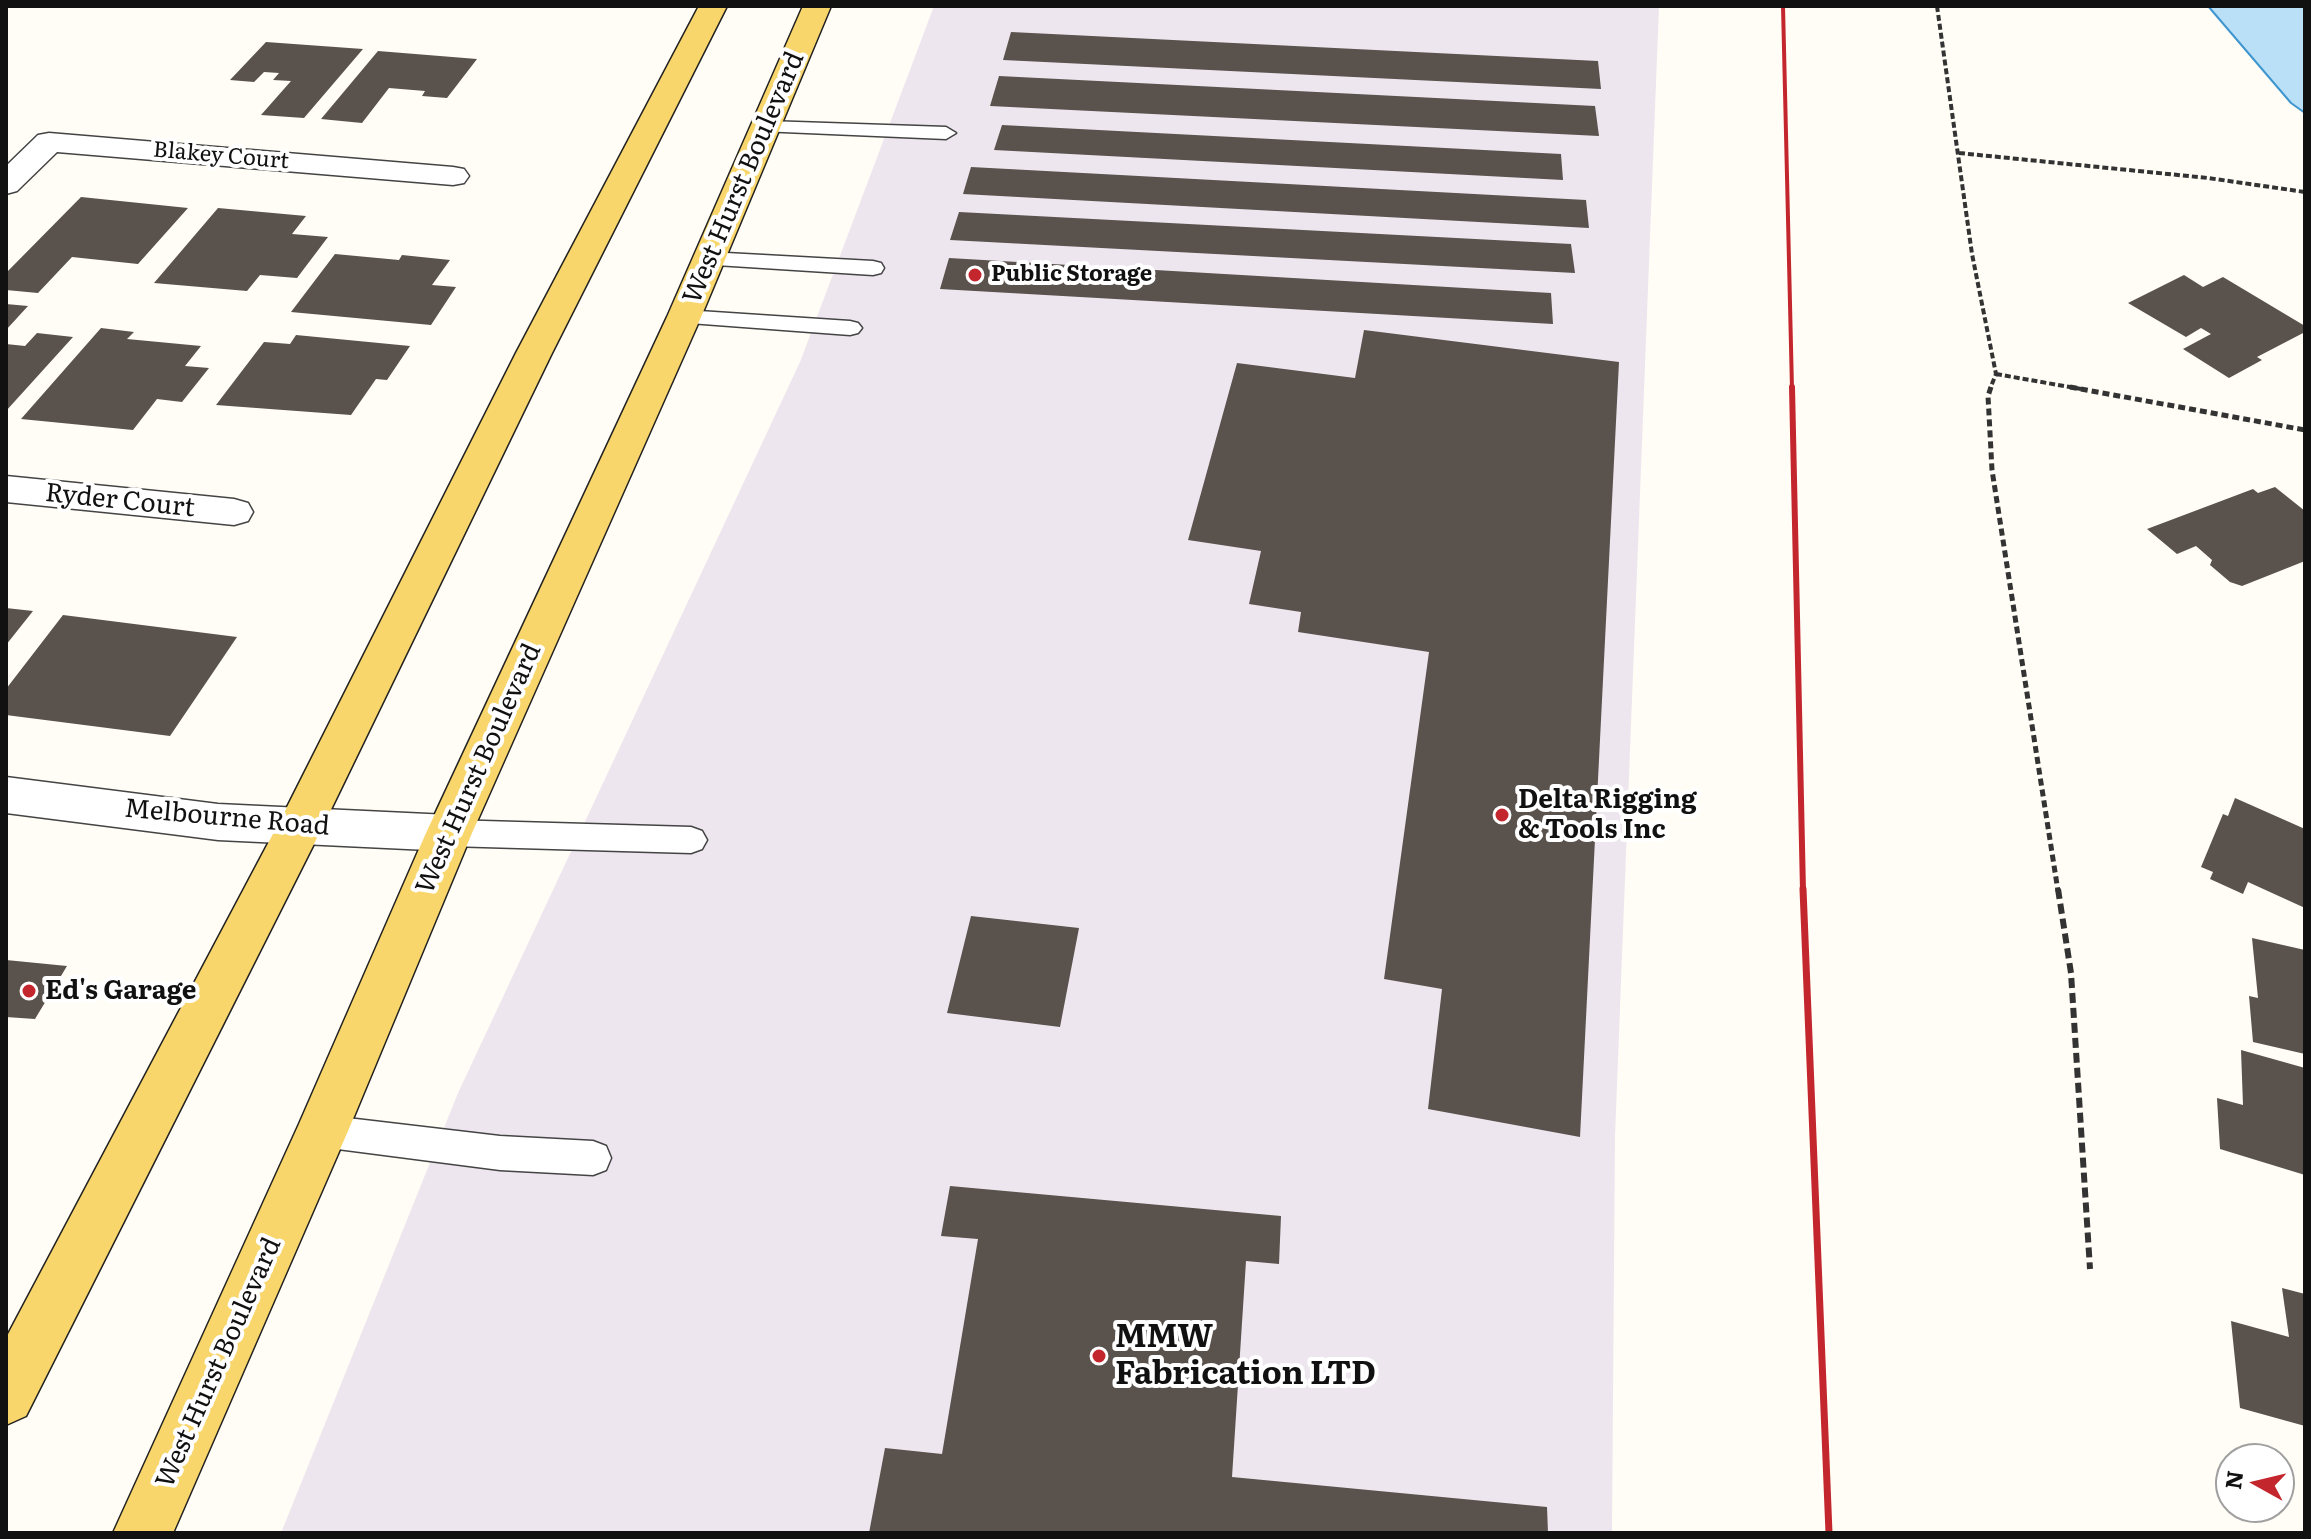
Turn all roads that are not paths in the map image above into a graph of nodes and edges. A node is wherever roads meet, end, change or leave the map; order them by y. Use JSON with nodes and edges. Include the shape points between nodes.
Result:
{"nodes":[{"id":1,"x":713,"y":6,"type":"edge"},
{"id":2,"x":817,"y":6,"type":"edge"},
{"id":3,"x":767,"y":127,"type":"junction"},
{"id":4,"x":946,"y":133,"type":"dead end"},
{"id":5,"x":453,"y":176,"type":"dead end"},
{"id":6,"x":6,"y":184,"type":"edge"},
{"id":7,"x":708,"y":259,"type":"junction"},
{"id":8,"x":873,"y":268,"type":"dead end"},
{"id":9,"x":684,"y":317,"type":"junction"},
{"id":10,"x":850,"y":328,"type":"dead end"},
{"id":11,"x":6,"y":489,"type":"edge"},
{"id":12,"x":234,"y":512,"type":"dead end"},
{"id":13,"x":6,"y":795,"type":"edge"},
{"id":14,"x":300,"y":826,"type":"junction"},
{"id":15,"x":449,"y":833,"type":"junction"},
{"id":16,"x":691,"y":840,"type":"dead end"},
{"id":17,"x":322,"y":1131,"type":"junction"},
{"id":18,"x":593,"y":1158,"type":"dead end"},
{"id":19,"x":6,"y":1396,"type":"edge"},
{"id":20,"x":143,"y":1533,"type":"edge"}],
"edges":[{"from":1,"to":14,"type":"main road"},
{"from":2,"to":3,"type":"main road","name":"West Hurst Boulevard"},
{"from":3,"to":4,"type":"lane"},
{"from":3,"to":7,"type":"main road","name":"West Hurst Boulevard"},
{"from":5,"to":6,"type":"street","name":"Blakey Court","via":[[49,142]]},
{"from":7,"to":8,"type":"lane"},
{"from":7,"to":9,"type":"main road","name":"West Hurst Boulevard"},
{"from":9,"to":10,"type":"lane"},
{"from":9,"to":15,"type":"main road","name":"West Hurst Boulevard"},
{"from":11,"to":12,"type":"street","name":"Ryder Court"},
{"from":13,"to":14,"type":"street","name":"Melbourne Road","via":[[218,822]]},
{"from":14,"to":15,"type":"street","name":"Melbourne Road"},
{"from":14,"to":19,"type":"main road"},
{"from":15,"to":16,"type":"lane"},
{"from":15,"to":17,"type":"main road","name":"West Hurst Boulevard"},
{"from":17,"to":18,"type":"lane","via":[[500,1153]]},
{"from":17,"to":20,"type":"main road","name":"West Hurst Boulevard"}]}
